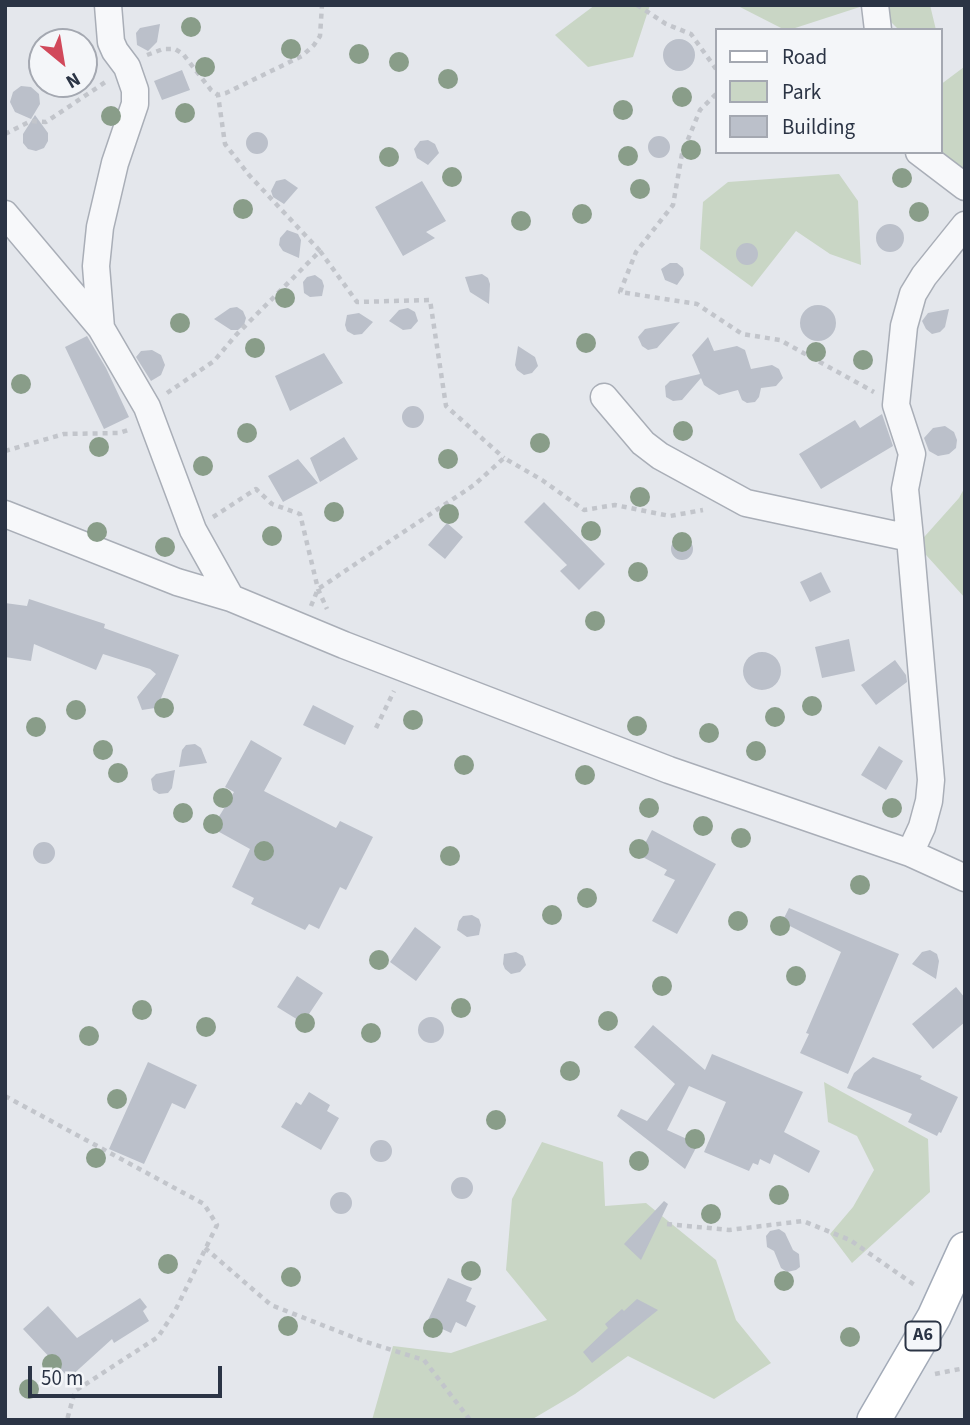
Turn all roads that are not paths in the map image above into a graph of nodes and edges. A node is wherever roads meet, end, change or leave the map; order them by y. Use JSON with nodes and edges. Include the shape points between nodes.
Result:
{"nodes":[{"id":1,"x":108,"y":5,"type":"edge"},
{"id":2,"x":875,"y":5,"type":"edge"},
{"id":3,"x":878,"y":28,"type":"edge"},
{"id":4,"x":922,"y":154,"type":"edge"},
{"id":5,"x":965,"y":187,"type":"edge"},
{"id":6,"x":5,"y":214,"type":"edge"},
{"id":7,"x":965,"y":225,"type":"edge"},
{"id":8,"x":102,"y":328,"type":"junction"},
{"id":9,"x":604,"y":397,"type":"dead end"},
{"id":10,"x":5,"y":514,"type":"edge"},
{"id":11,"x":910,"y":538,"type":"junction"},
{"id":12,"x":231,"y":598,"type":"junction"},
{"id":13,"x":910,"y":853,"type":"junction"},
{"id":14,"x":965,"y":878,"type":"edge"},
{"id":15,"x":965,"y":1249,"type":"edge"},
{"id":16,"x":874,"y":1420,"type":"edge"}],
"edges":[{"from":1,"to":8,"type":"street","via":[[111,41],[127,67],[135,104],[100,228],[96,265]]},
{"from":2,"to":3,"type":"street"},
{"from":4,"to":5,"type":"street"},
{"from":6,"to":8,"type":"street"},
{"from":7,"to":11,"type":"street","via":[[913,294],[904,326],[896,405],[912,454],[905,489]]},
{"from":8,"to":12,"type":"street","via":[[141,397],[193,530]]},
{"from":9,"to":11,"type":"street","via":[[660,456],[746,503]]},
{"from":10,"to":12,"type":"street","via":[[177,582]]},
{"from":11,"to":13,"type":"street","via":[[931,780],[922,827]]},
{"from":12,"to":13,"type":"street","via":[[669,770]]},
{"from":13,"to":14,"type":"street"},
{"from":15,"to":16,"type":"main road","number":"A6","via":[[934,1317]]}]}
